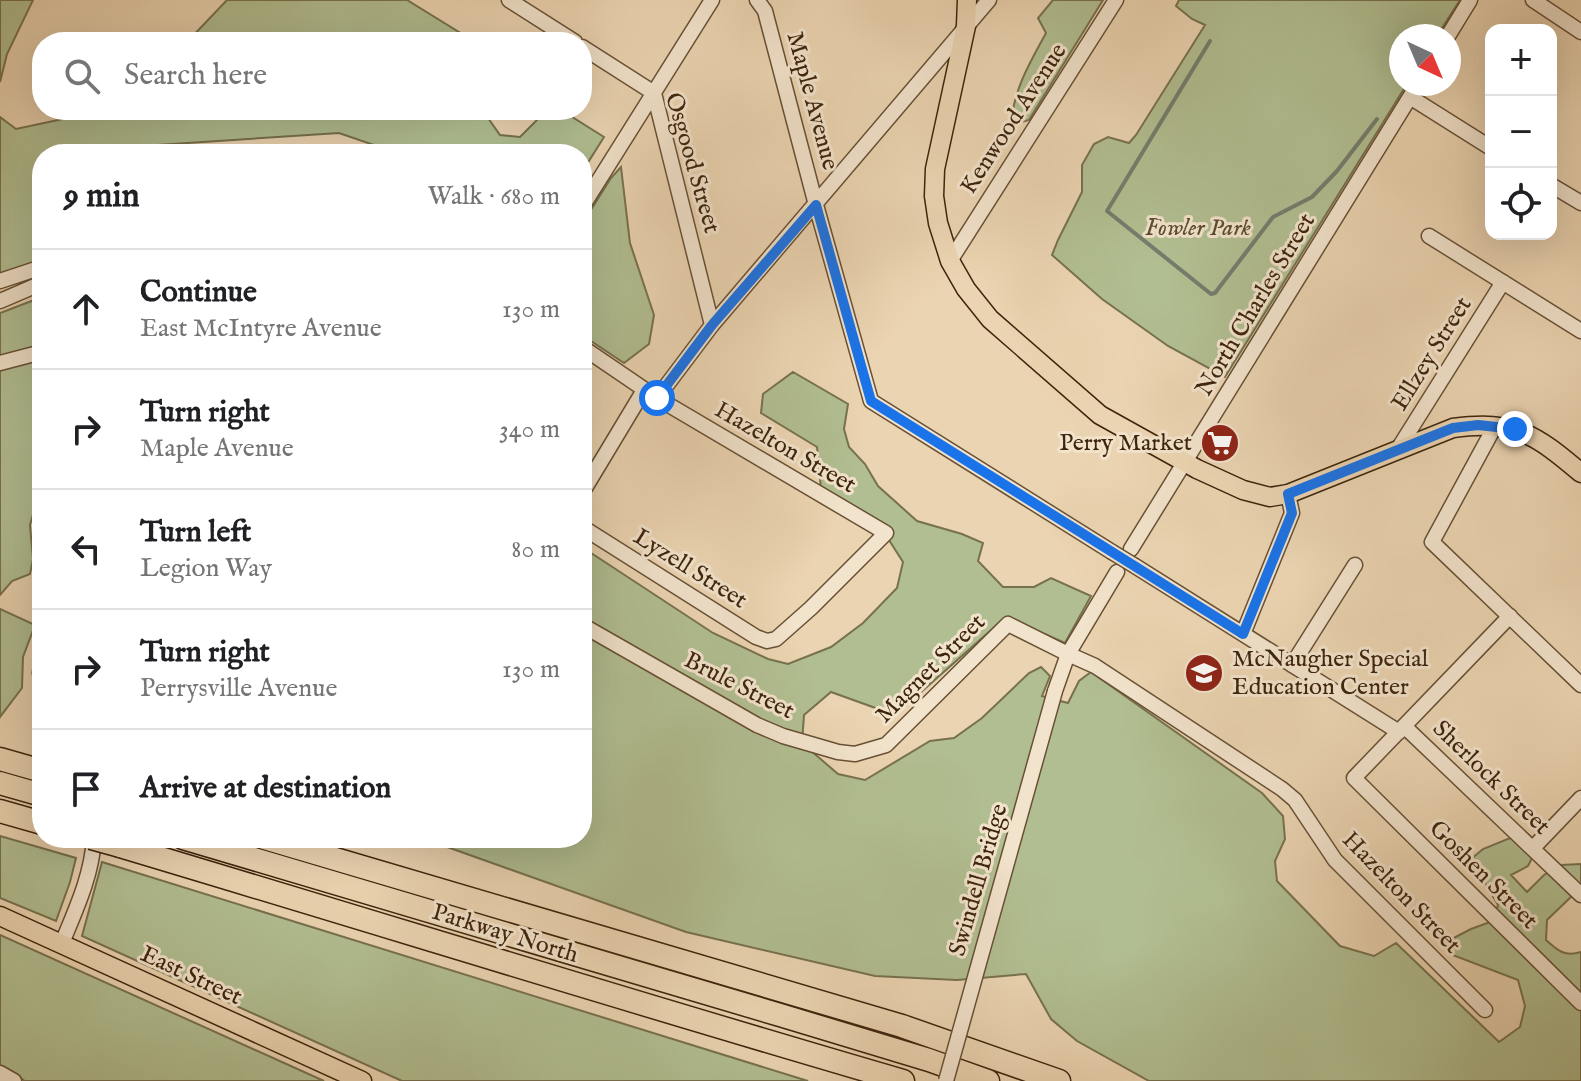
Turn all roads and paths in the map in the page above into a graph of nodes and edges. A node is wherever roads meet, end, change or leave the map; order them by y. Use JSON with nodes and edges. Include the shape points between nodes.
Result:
{"nodes":[{"id":1,"x":509,"y":0,"type":"edge"},
{"id":2,"x":712,"y":0,"type":"edge"},
{"id":3,"x":757,"y":0,"type":"edge"},
{"id":4,"x":967,"y":0,"type":"edge"},
{"id":5,"x":989,"y":0,"type":"edge"},
{"id":6,"x":1116,"y":0,"type":"edge"},
{"id":7,"x":1470,"y":0,"type":"edge"},
{"id":8,"x":1533,"y":0,"type":"edge"},
{"id":9,"x":1455,"y":24,"type":"edge"},
{"id":10,"x":966,"y":26,"type":"junction"},
{"id":11,"x":559,"y":32,"type":"edge"},
{"id":12,"x":1581,"y":32,"type":"edge"},
{"id":13,"x":592,"y":53,"type":"edge"},
{"id":14,"x":654,"y":93,"type":"junction"},
{"id":15,"x":1411,"y":96,"type":"edge"},
{"id":16,"x":1421,"y":96,"type":"edge"},
{"id":17,"x":1485,"y":144,"type":"edge"},
{"id":18,"x":1557,"y":189,"type":"edge"},
{"id":19,"x":592,"y":191,"type":"edge"},
{"id":20,"x":1581,"y":203,"type":"edge"},
{"id":21,"x":816,"y":205,"type":"junction"},
{"id":22,"x":1429,"y":236,"type":"dead end"},
{"id":23,"x":950,"y":261,"type":"junction"},
{"id":24,"x":32,"y":270,"type":"edge"},
{"id":25,"x":0,"y":281,"type":"edge"},
{"id":26,"x":1503,"y":282,"type":"junction"},
{"id":27,"x":32,"y":287,"type":"edge"},
{"id":28,"x":0,"y":301,"type":"edge"},
{"id":29,"x":712,"y":325,"type":"junction"},
{"id":30,"x":1581,"y":331,"type":"edge"},
{"id":31,"x":592,"y":354,"type":"edge"},
{"id":32,"x":32,"y":355,"type":"edge"},
{"id":33,"x":0,"y":363,"type":"edge"},
{"id":34,"x":650,"y":394,"type":"junction"},
{"id":35,"x":1495,"y":426,"type":"junction"},
{"id":36,"x":1398,"y":449,"type":"junction"},
{"id":37,"x":1185,"y":463,"type":"junction"},
{"id":38,"x":1581,"y":473,"type":"edge"},
{"id":39,"x":592,"y":478,"type":"edge"},
{"id":40,"x":1288,"y":494,"type":"junction"},
{"id":41,"x":592,"y":533,"type":"edge"},
{"id":42,"x":1131,"y":549,"type":"dead end"},
{"id":43,"x":1355,"y":565,"type":"dead end"},
{"id":44,"x":1117,"y":572,"type":"dead end"},
{"id":45,"x":1510,"y":616,"type":"junction"},
{"id":46,"x":1008,"y":624,"type":"joint"},
{"id":47,"x":592,"y":631,"type":"edge"},
{"id":48,"x":1243,"y":634,"type":"junction"},
{"id":49,"x":776,"y":639,"type":"joint"},
{"id":50,"x":1068,"y":654,"type":"junction"},
{"id":51,"x":1292,"y":665,"type":"junction"},
{"id":52,"x":1581,"y":685,"type":"edge"},
{"id":53,"x":1402,"y":729,"type":"junction"},
{"id":54,"x":886,"y":745,"type":"joint"},
{"id":55,"x":0,"y":759,"type":"edge"},
{"id":56,"x":32,"y":768,"type":"edge"},
{"id":57,"x":0,"y":783,"type":"edge"},
{"id":58,"x":32,"y":792,"type":"edge"},
{"id":59,"x":1581,"y":798,"type":"edge"},
{"id":60,"x":0,"y":811,"type":"edge"},
{"id":61,"x":32,"y":820,"type":"edge"},
{"id":62,"x":93,"y":848,"type":"edge"},
{"id":63,"x":127,"y":848,"type":"edge"},
{"id":64,"x":217,"y":848,"type":"edge"},
{"id":65,"x":298,"y":848,"type":"edge"},
{"id":66,"x":1533,"y":848,"type":"junction"},
{"id":67,"x":1581,"y":895,"type":"edge"},
{"id":68,"x":0,"y":916,"type":"edge"},
{"id":69,"x":62,"y":943,"type":"junction"},
{"id":70,"x":1581,"y":1003,"type":"edge"},
{"id":71,"x":1485,"y":1010,"type":"dead end"},
{"id":72,"x":707,"y":1024,"type":"junction"},
{"id":73,"x":0,"y":1073,"type":"edge"},
{"id":74,"x":14,"y":1081,"type":"edge"},
{"id":75,"x":362,"y":1081,"type":"edge"},
{"id":76,"x":853,"y":1081,"type":"edge"},
{"id":77,"x":903,"y":1081,"type":"edge"},
{"id":78,"x":946,"y":1081,"type":"edge"},
{"id":79,"x":988,"y":1081,"type":"edge"},
{"id":80,"x":1059,"y":1081,"type":"edge"}],
"edges":[{"from":1,"to":11,"type":"street"},
{"from":2,"to":14,"type":"street"},
{"from":3,"to":21,"type":"street","name":"Maple Avenue","via":[[765,11]]},
{"from":4,"to":10,"type":"main road"},
{"from":5,"to":10,"type":"street"},
{"from":6,"to":23,"type":"street","name":"Kenwood Avenue"},
{"from":7,"to":9,"type":"street"},
{"from":8,"to":12,"type":"street"},
{"from":10,"to":21,"type":"street"},
{"from":10,"to":23,"type":"main road","via":[[935,169],[938,223]]},
{"from":13,"to":14,"type":"street","name":"Osgood Street"},
{"from":14,"to":19,"type":"street"},
{"from":14,"to":29,"type":"street","name":"Osgood Street"},
{"from":15,"to":37,"type":"street","name":"North Charles Street"},
{"from":16,"to":17,"type":"street"},
{"from":18,"to":20,"type":"street"},
{"from":21,"to":29,"type":"street"},
{"from":21,"to":48,"type":"street","name":"Maple Avenue","bridge":true,"via":[[871,401]]},
{"from":22,"to":26,"type":"street"},
{"from":23,"to":37,"type":"main road","via":[[990,319],[1100,415]]},
{"from":24,"to":25,"type":"street"},
{"from":26,"to":30,"type":"street"},
{"from":26,"to":36,"type":"street","name":"Ellzey Street"},
{"from":27,"to":28,"type":"street"},
{"from":29,"to":34,"type":"street"},
{"from":31,"to":34,"type":"street","name":"Hazelton Street"},
{"from":32,"to":33,"type":"street"},
{"from":34,"to":39,"type":"street"},
{"from":34,"to":49,"type":"street","name":"Hazelton Street","via":[[886,533]]},
{"from":35,"to":36,"type":"main road","via":[[1453,428]]},
{"from":35,"to":38,"type":"main road","via":[[1543,443]]},
{"from":35,"to":45,"type":"street","via":[[1432,542]]},
{"from":36,"to":40,"type":"main road"},
{"from":37,"to":40,"type":"main road","via":[[1243,490],[1270,497]]},
{"from":37,"to":42,"type":"street","name":"North Charles Street"},
{"from":40,"to":48,"type":"street","via":[[1292,513]]},
{"from":41,"to":49,"type":"street","name":"Lyzell Street","via":[[756,637]]},
{"from":43,"to":51,"type":"street"},
{"from":44,"to":50,"type":"street"},
{"from":45,"to":52,"type":"street"},
{"from":45,"to":53,"type":"street"},
{"from":46,"to":50,"type":"street","name":"Hazelton Street"},
{"from":46,"to":54,"type":"street","name":"Magnet Street"},
{"from":47,"to":54,"type":"street","name":"Brule Street","via":[[783,736],[855,754]]},
{"from":48,"to":51,"type":"street","name":"Maple Avenue"},
{"from":50,"to":71,"type":"street","name":"Hazelton Street","via":[[1095,666],[1295,800],[1335,860]]},
{"from":50,"to":78,"type":"street","name":"Swindell Bridge","bridge":true},
{"from":51,"to":53,"type":"street","name":"Maple Avenue"},
{"from":53,"to":66,"type":"street","name":"Sherlock Street"},
{"from":53,"to":70,"type":"street","name":"Goshen Street","via":[[1354,778]]},
{"from":55,"to":56,"type":"highway"},
{"from":57,"to":58,"type":"highway"},
{"from":59,"to":66,"type":"street"},
{"from":60,"to":61,"type":"highway"},
{"from":62,"to":69,"type":"street","via":[[82,895]]},
{"from":63,"to":72,"type":"highway","name":"Parkway North","bridge":true},
{"from":64,"to":79,"type":"highway"},
{"from":65,"to":80,"type":"highway","name":"Parkway North","via":[[902,1026]]},
{"from":66,"to":67,"type":"street","name":"Sherlock Street"},
{"from":68,"to":69,"type":"main road","name":"East Street"},
{"from":69,"to":75,"type":"main road","name":"East Street"},
{"from":72,"to":76,"type":"highway","via":[[727,1042]]},
{"from":72,"to":77,"type":"highway","name":"Parkway North"},
{"from":73,"to":74,"type":"street"}]}
